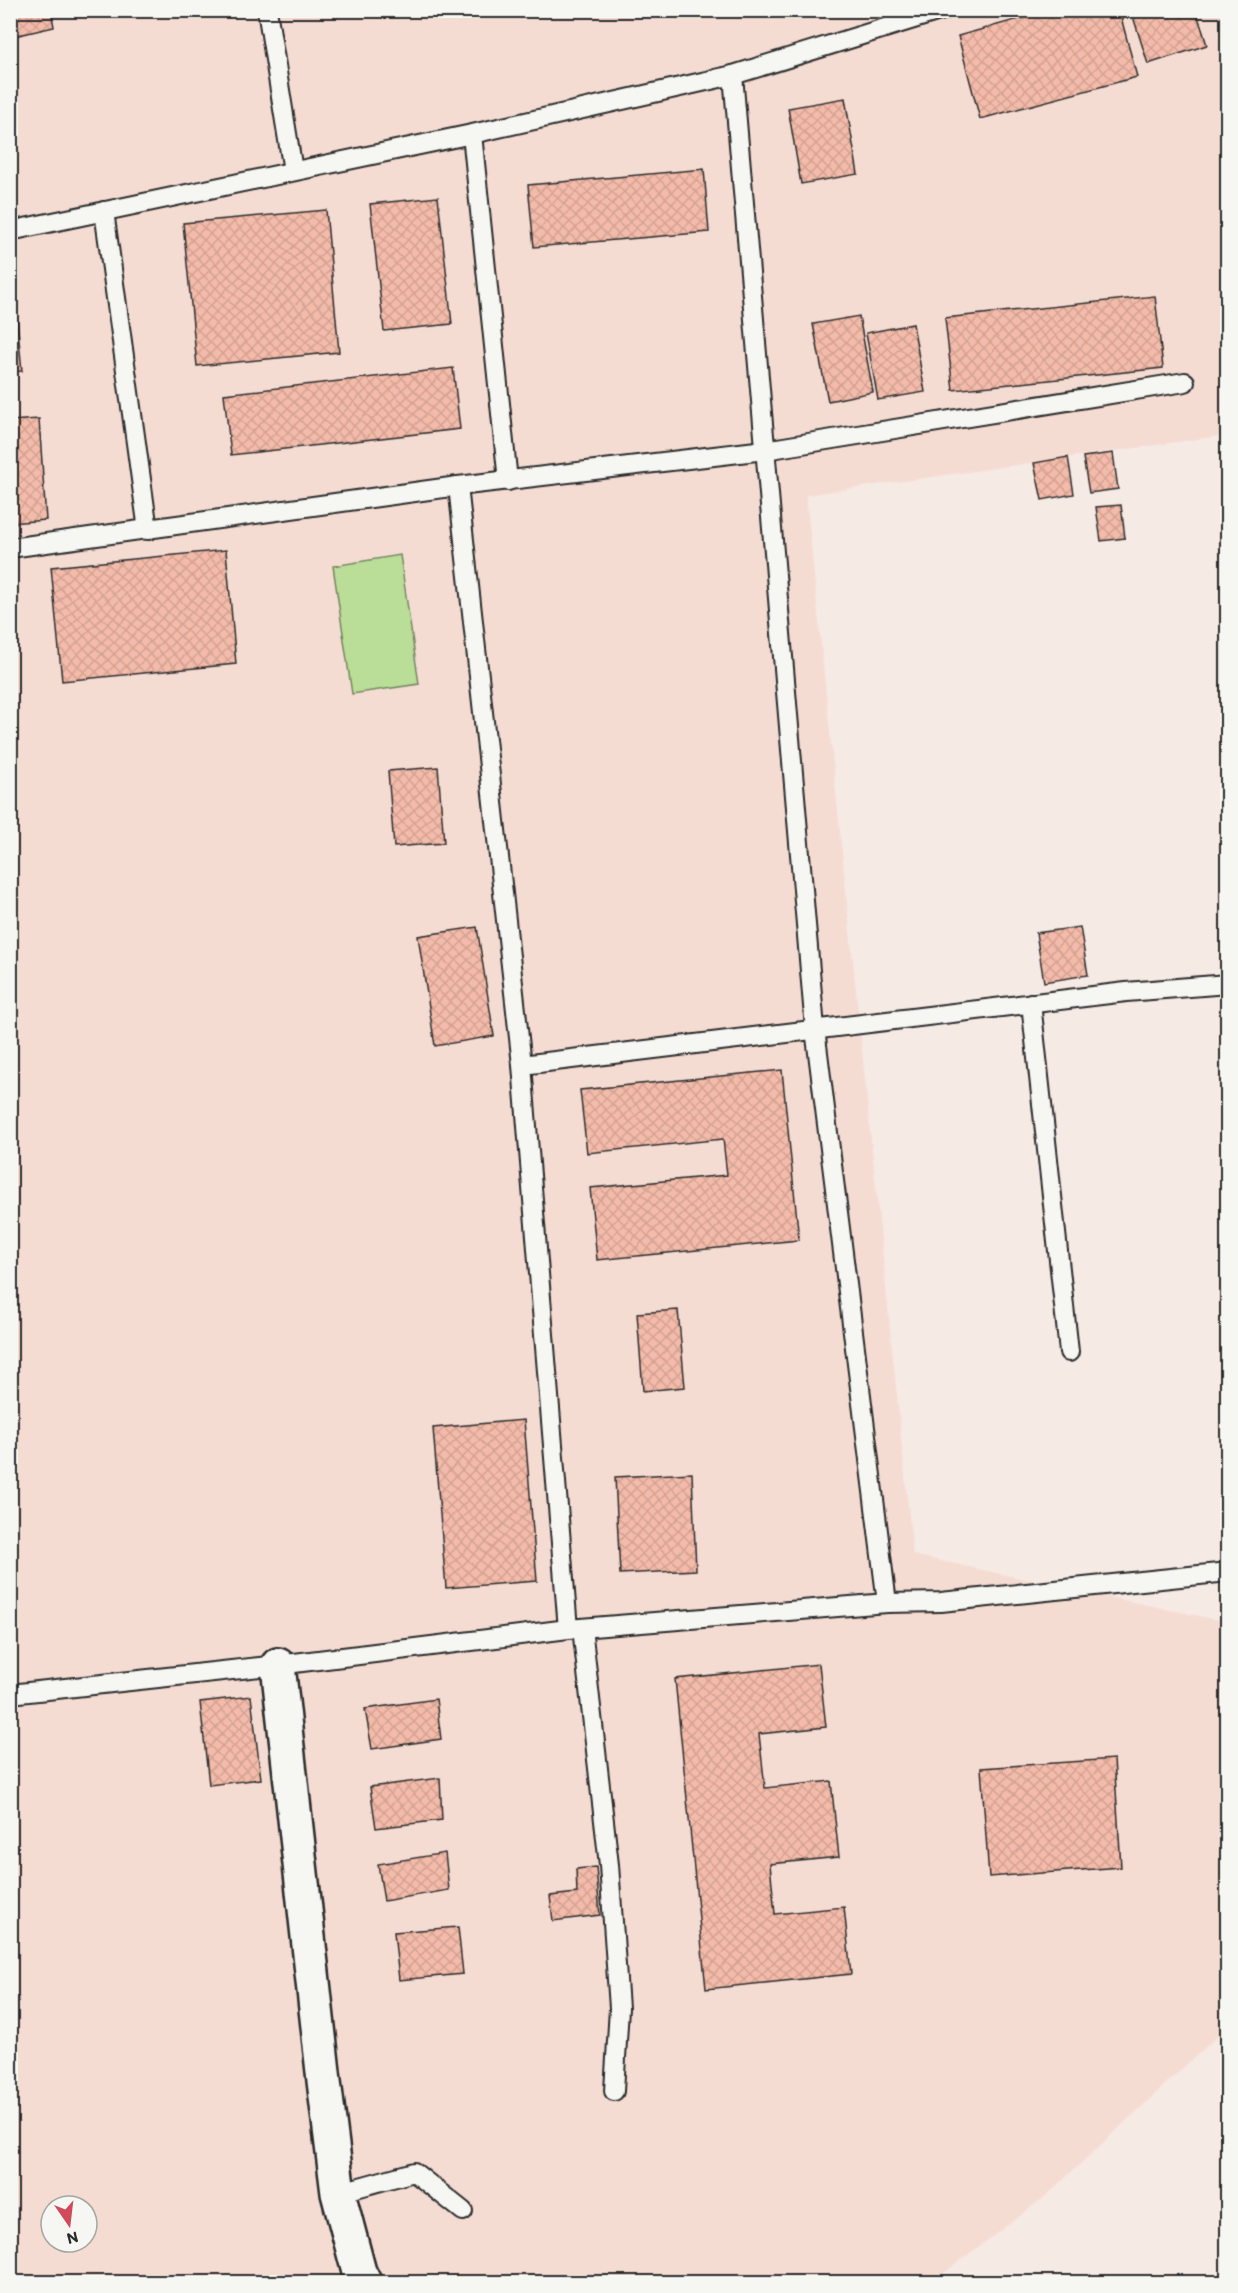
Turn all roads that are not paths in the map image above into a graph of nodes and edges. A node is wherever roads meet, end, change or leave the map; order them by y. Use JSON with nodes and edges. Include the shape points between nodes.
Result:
{"nodes":[{"id":1,"x":267,"y":10,"type":"edge"},
{"id":2,"x":943,"y":10,"type":"edge"},
{"id":3,"x":733,"y":75,"type":"junction"},
{"id":4,"x":472,"y":134,"type":"junction"},
{"id":5,"x":293,"y":171,"type":"junction"},
{"id":6,"x":104,"y":211,"type":"junction"},
{"id":7,"x":10,"y":231,"type":"edge"},
{"id":8,"x":1185,"y":382,"type":"dead end"},
{"id":9,"x":765,"y":450,"type":"junction"},
{"id":10,"x":508,"y":481,"type":"junction"},
{"id":11,"x":458,"y":486,"type":"junction"},
{"id":12,"x":148,"y":531,"type":"junction"},
{"id":13,"x":10,"y":548,"type":"edge"},
{"id":14,"x":1227,"y":984,"type":"edge"},
{"id":15,"x":1031,"y":1003,"type":"junction"},
{"id":16,"x":815,"y":1029,"type":"junction"},
{"id":17,"x":522,"y":1065,"type":"junction"},
{"id":18,"x":1069,"y":1352,"type":"dead end"},
{"id":19,"x":1227,"y":1572,"type":"edge"},
{"id":20,"x":887,"y":1603,"type":"junction"},
{"id":21,"x":575,"y":1628,"type":"junction"},
{"id":22,"x":278,"y":1665,"type":"junction"},
{"id":23,"x":10,"y":1694,"type":"edge"},
{"id":24,"x":614,"y":2091,"type":"dead end"},
{"id":25,"x":338,"y":2193,"type":"junction"},
{"id":26,"x":464,"y":2211,"type":"dead end"},
{"id":27,"x":355,"y":2279,"type":"edge"}],
"edges":[{"from":1,"to":5,"type":"lane"},
{"from":2,"to":3,"type":"lane"},
{"from":3,"to":4,"type":"lane"},
{"from":3,"to":9,"type":"lane"},
{"from":4,"to":5,"type":"lane"},
{"from":4,"to":10,"type":"lane"},
{"from":5,"to":6,"type":"lane"},
{"from":6,"to":7,"type":"lane"},
{"from":6,"to":12,"type":"lane"},
{"from":8,"to":9,"type":"lane"},
{"from":9,"to":10,"type":"lane"},
{"from":9,"to":16,"type":"lane"},
{"from":10,"to":11,"type":"lane"},
{"from":11,"to":12,"type":"lane"},
{"from":11,"to":17,"type":"lane"},
{"from":12,"to":13,"type":"lane"},
{"from":14,"to":15,"type":"lane"},
{"from":15,"to":16,"type":"lane"},
{"from":15,"to":18,"type":"lane"},
{"from":16,"to":17,"type":"lane"},
{"from":16,"to":20,"type":"lane"},
{"from":17,"to":21,"type":"lane"},
{"from":19,"to":20,"type":"lane","via":[[941,1602]]},
{"from":20,"to":21,"type":"lane"},
{"from":21,"to":22,"type":"lane"},
{"from":21,"to":24,"type":"lane","via":[[609,1865],[618,1996]]},
{"from":22,"to":23,"type":"lane"},
{"from":22,"to":25,"type":"street"},
{"from":25,"to":26,"type":"lane","via":[[414,2172]]},
{"from":25,"to":27,"type":"street"}]}
